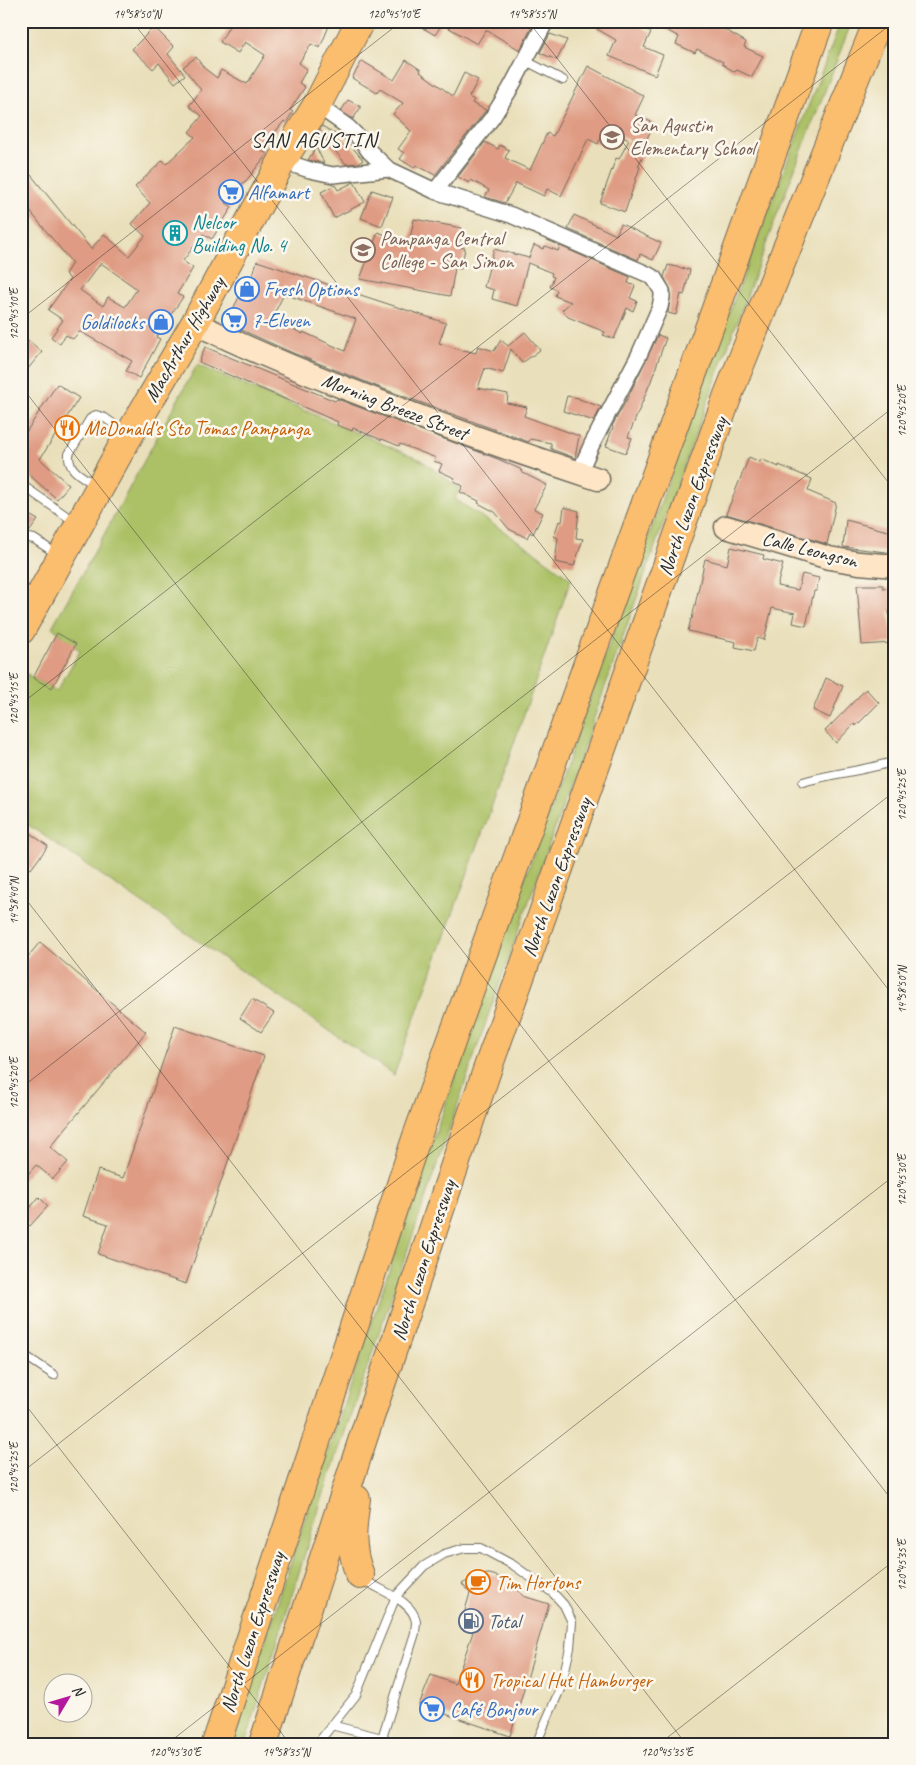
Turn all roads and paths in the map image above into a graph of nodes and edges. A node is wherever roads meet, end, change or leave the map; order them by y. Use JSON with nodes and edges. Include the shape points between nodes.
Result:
{"nodes":[{"id":1,"x":360,"y":21,"type":"edge"},
{"id":2,"x":546,"y":21,"type":"edge"},
{"id":3,"x":820,"y":21,"type":"edge"},
{"id":4,"x":878,"y":21,"type":"edge"},
{"id":5,"x":526,"y":61,"type":"junction"},
{"id":6,"x":563,"y":80,"type":"dead end"},
{"id":7,"x":317,"y":105,"type":"junction"},
{"id":8,"x":282,"y":161,"type":"junction"},
{"id":9,"x":388,"y":170,"type":"junction"},
{"id":10,"x":435,"y":191,"type":"junction"},
{"id":11,"x":195,"y":323,"type":"junction"},
{"id":12,"x":129,"y":435,"type":"junction"},
{"id":13,"x":589,"y":476,"type":"joint"},
{"id":14,"x":22,"y":485,"type":"edge"},
{"id":15,"x":99,"y":488,"type":"junction"},
{"id":16,"x":78,"y":525,"type":"junction"},
{"id":17,"x":726,"y":527,"type":"dead end"},
{"id":18,"x":23,"y":537,"type":"dead end"},
{"id":19,"x":61,"y":557,"type":"junction"},
{"id":20,"x":895,"y":566,"type":"edge"},
{"id":21,"x":28,"y":596,"type":"edge"},
{"id":22,"x":21,"y":630,"type":"edge"},
{"id":23,"x":895,"y":761,"type":"edge"},
{"id":24,"x":803,"y":782,"type":"dead end"},
{"id":25,"x":21,"y":1353,"type":"edge"},
{"id":26,"x":54,"y":1375,"type":"dead end"},
{"id":27,"x":371,"y":1414,"type":"junction"},
{"id":28,"x":360,"y":1575,"type":"joint"},
{"id":29,"x":396,"y":1596,"type":"junction"},
{"id":30,"x":331,"y":1725,"type":"junction"},
{"id":31,"x":382,"y":1738,"type":"junction"},
{"id":32,"x":216,"y":1744,"type":"edge"},
{"id":33,"x":263,"y":1744,"type":"edge"},
{"id":34,"x":317,"y":1744,"type":"edge"},
{"id":35,"x":396,"y":1744,"type":"edge"},
{"id":36,"x":536,"y":1744,"type":"edge"}],
"edges":[{"from":1,"to":7,"type":"highway","name":"MacArthur Highway"},
{"from":2,"to":5,"type":"street"},
{"from":3,"to":32,"type":"highway","name":"North Luzon Expressway","via":[[416,1139]]},
{"from":4,"to":27,"type":"highway","name":"North Luzon Expressway","via":[[728,395],[484,1079]]},
{"from":5,"to":6,"type":"lane"},
{"from":5,"to":10,"type":"street","via":[[492,118]]},
{"from":7,"to":8,"type":"highway","name":"MacArthur Highway"},
{"from":7,"to":9,"type":"street","via":[[348,127]]},
{"from":8,"to":9,"type":"street","via":[[333,175]]},
{"from":8,"to":11,"type":"highway","name":"MacArthur Highway"},
{"from":9,"to":10,"type":"street"},
{"from":10,"to":13,"type":"street","via":[[511,216],[647,274],[659,285],[660,307],[592,444]]},
{"from":11,"to":12,"type":"highway","name":"MacArthur Highway"},
{"from":11,"to":13,"type":"main road","name":"Morning Breeze Street","via":[[232,342],[381,402]]},
{"from":12,"to":15,"type":"highway","name":"MacArthur Highway"},
{"from":12,"to":15,"type":"lane","via":[[96,415],[90,419],[69,454],[71,468]]},
{"from":14,"to":16,"type":"lane"},
{"from":15,"to":16,"type":"highway","name":"MacArthur Highway"},
{"from":16,"to":19,"type":"highway","name":"MacArthur Highway"},
{"from":17,"to":20,"type":"main road","name":"Calle Leongson","via":[[829,558]]},
{"from":18,"to":19,"type":"lane","via":[[34,539]]},
{"from":19,"to":21,"type":"highway","name":"MacArthur Highway"},
{"from":21,"to":22,"type":"highway","name":"MacArthur Highway"},
{"from":23,"to":24,"type":"lane"},
{"from":25,"to":26,"type":"lane"},
{"from":27,"to":28,"type":"highway","via":[[351,1531],[354,1562]]},
{"from":27,"to":33,"type":"highway","name":"North Luzon Expressway"},
{"from":28,"to":29,"type":"lane","via":[[369,1584]]},
{"from":29,"to":30,"type":"lane","via":[[356,1695]]},
{"from":29,"to":31,"type":"lane","via":[[412,1612],[416,1621],[415,1634]]},
{"from":29,"to":36,"type":"lane","via":[[424,1566],[444,1554],[465,1548],[481,1548],[538,1582],[564,1605],[572,1622],[570,1648],[561,1687]]},
{"from":30,"to":31,"type":"lane"},
{"from":30,"to":34,"type":"lane"},
{"from":31,"to":35,"type":"lane"}]}
